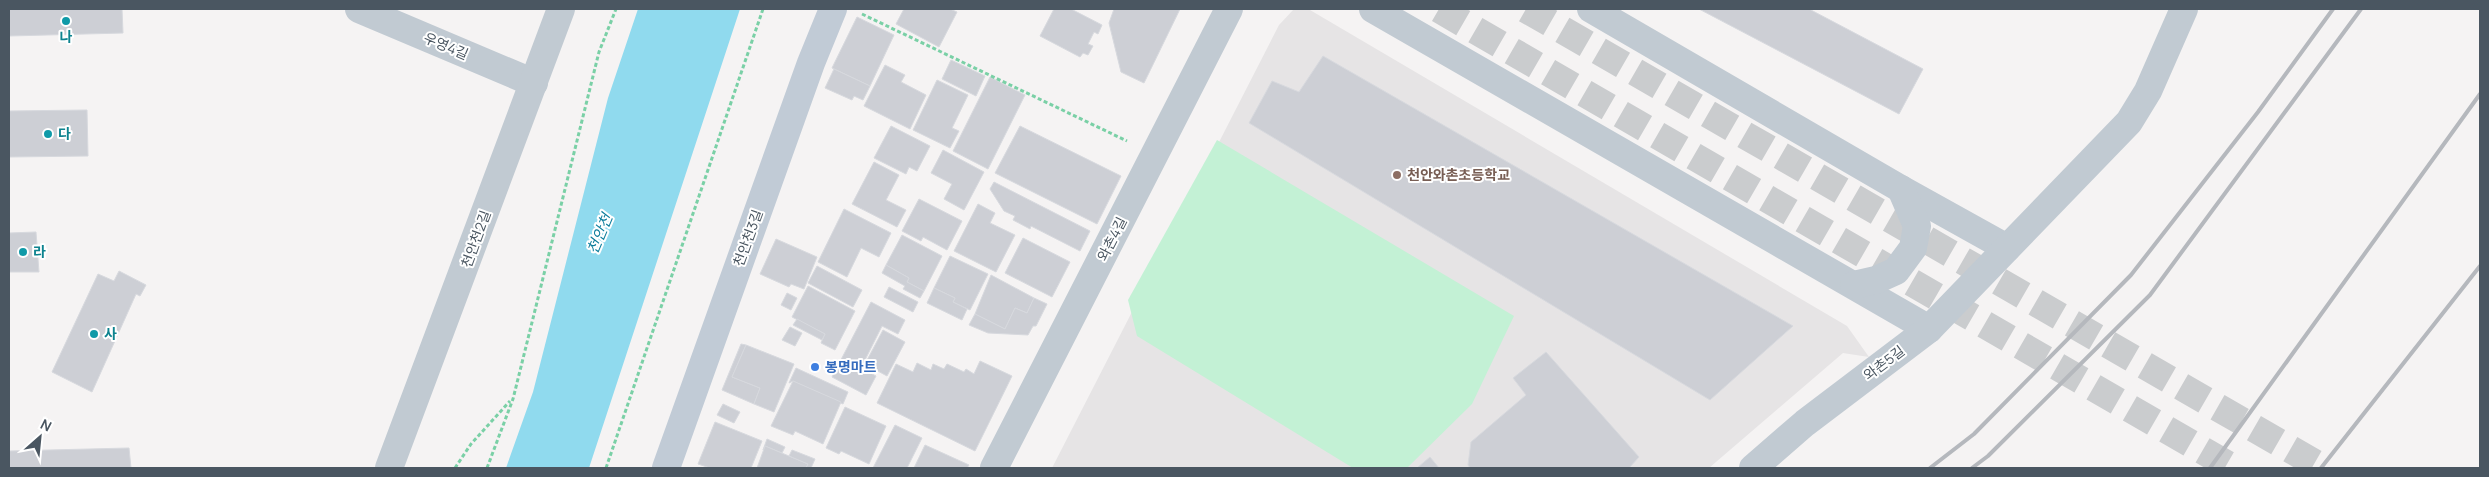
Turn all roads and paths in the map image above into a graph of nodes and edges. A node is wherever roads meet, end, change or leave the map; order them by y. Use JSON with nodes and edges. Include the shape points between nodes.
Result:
{"nodes":[{"id":1,"x":359,"y":9,"type":"edge"},
{"id":2,"x":561,"y":9,"type":"edge"},
{"id":3,"x":616,"y":9,"type":"edge"},
{"id":4,"x":763,"y":9,"type":"edge"},
{"id":5,"x":1229,"y":9,"type":"edge"},
{"id":6,"x":1373,"y":9,"type":"edge"},
{"id":7,"x":1592,"y":9,"type":"edge"},
{"id":8,"x":2184,"y":9,"type":"edge"},
{"id":9,"x":846,"y":11,"type":"edge"},
{"id":10,"x":534,"y":83,"type":"junction"},
{"id":11,"x":1155,"y":155,"type":"junction"},
{"id":12,"x":1901,"y":189,"type":"junction"},
{"id":13,"x":2007,"y":248,"type":"junction"},
{"id":14,"x":1854,"y":285,"type":"junction"},
{"id":15,"x":1929,"y":329,"type":"junction"},
{"id":16,"x":513,"y":399,"type":"junction"},
{"id":17,"x":389,"y":468,"type":"edge"},
{"id":18,"x":455,"y":468,"type":"edge"},
{"id":19,"x":487,"y":468,"type":"edge"},
{"id":20,"x":606,"y":468,"type":"edge"},
{"id":21,"x":666,"y":468,"type":"edge"},
{"id":22,"x":994,"y":468,"type":"edge"},
{"id":23,"x":1753,"y":468,"type":"edge"}],
"edges":[{"from":1,"to":10,"type":"street","name":"우영4길"},
{"from":2,"to":10,"type":"street","name":"천안천2길"},
{"from":3,"to":16,"type":"path","via":[[599,52]]},
{"from":4,"to":20,"type":"path"},
{"from":5,"to":11,"type":"street","name":"와촌4길"},
{"from":6,"to":14,"type":"street"},
{"from":7,"to":12,"type":"street"},
{"from":8,"to":13,"type":"street","name":"와촌5길","via":[[2148,90],[2129,122]]},
{"from":9,"to":11,"type":"path"},
{"from":9,"to":21,"type":"street","name":"천안천3길","via":[[811,63]]},
{"from":10,"to":17,"type":"street","name":"천안천2길"},
{"from":11,"to":22,"type":"street","name":"와촌4길"},
{"from":12,"to":13,"type":"street"},
{"from":12,"to":14,"type":"street","via":[[1917,226],[1913,248],[1896,272]]},
{"from":13,"to":15,"type":"street","name":"와촌5길"},
{"from":14,"to":15,"type":"street"},
{"from":15,"to":23,"type":"street","name":"와촌5길","via":[[1805,423]]},
{"from":16,"to":18,"type":"path","via":[[471,444]]},
{"from":16,"to":19,"type":"path"}]}
